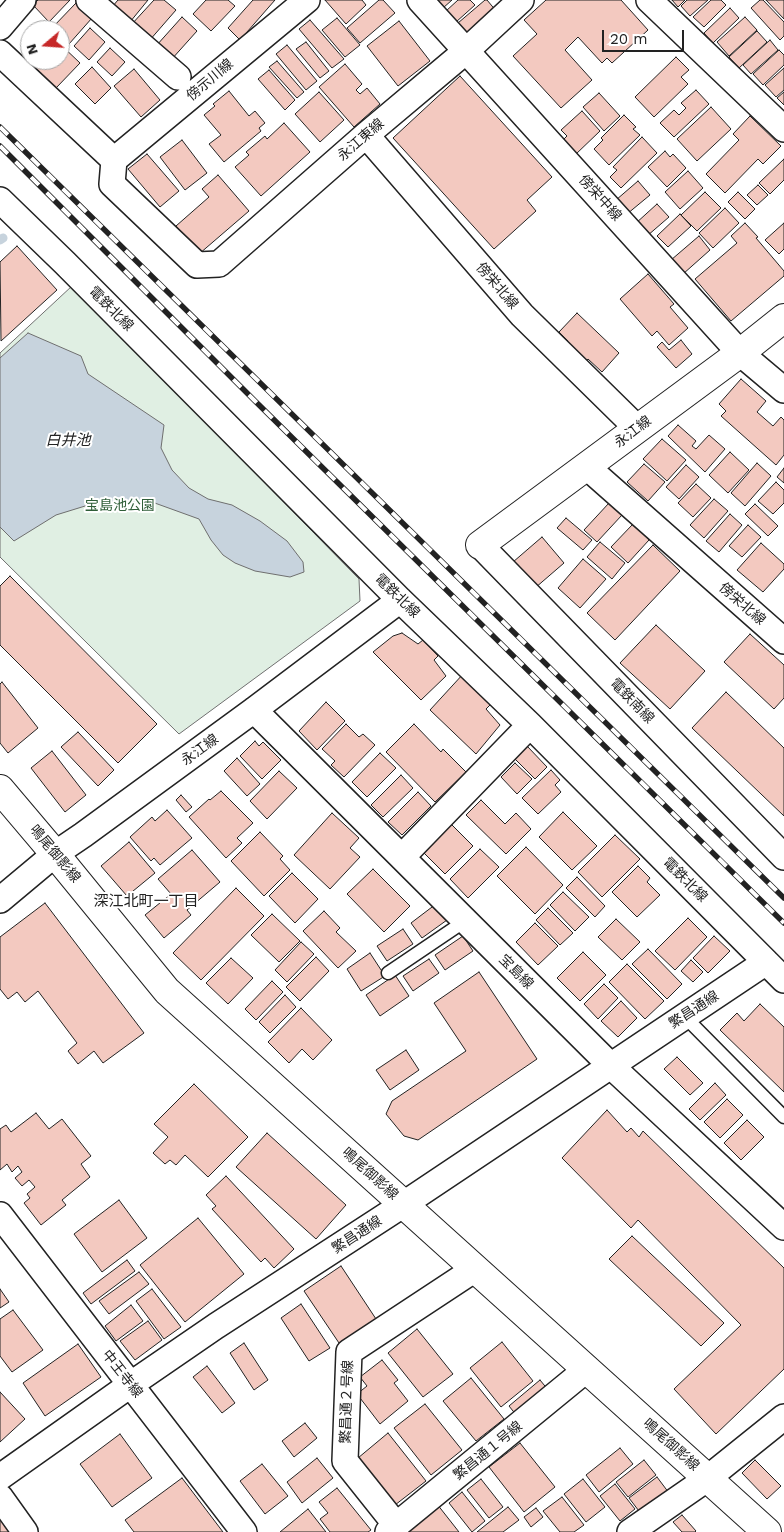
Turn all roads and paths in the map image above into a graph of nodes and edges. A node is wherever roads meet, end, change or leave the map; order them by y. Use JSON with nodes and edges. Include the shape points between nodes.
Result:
{"nodes":[{"id":1,"x":24,"y":0,"type":"edge"},
{"id":2,"x":89,"y":0,"type":"edge"},
{"id":3,"x":307,"y":0,"type":"edge"},
{"id":4,"x":420,"y":0,"type":"edge"},
{"id":5,"x":521,"y":0,"type":"edge"},
{"id":6,"x":649,"y":0,"type":"edge"},
{"id":7,"x":0,"y":27,"type":"edge"},
{"id":8,"x":466,"y":51,"type":"junction"},
{"id":9,"x":0,"y":53,"type":"edge"},
{"id":10,"x":178,"y":77,"type":"dead end"},
{"id":11,"x":784,"y":130,"type":"edge"},
{"id":12,"x":366,"y":135,"type":"junction"},
{"id":13,"x":113,"y":172,"type":"junction"},
{"id":14,"x":4,"y":210,"type":"edge"},
{"id":15,"x":784,"y":318,"type":"edge"},
{"id":16,"x":740,"y":353,"type":"junction"},
{"id":17,"x":784,"y":390,"type":"edge"},
{"id":18,"x":637,"y":428,"type":"junction"},
{"id":19,"x":587,"y":467,"type":"junction"},
{"id":20,"x":480,"y":544,"type":"joint"},
{"id":21,"x":400,"y":600,"type":"junction"},
{"id":22,"x":784,"y":641,"type":"edge"},
{"id":23,"x":254,"y":710,"type":"junction"},
{"id":24,"x":530,"y":725,"type":"junction"},
{"id":25,"x":0,"y":789,"type":"edge"},
{"id":26,"x":55,"y":854,"type":"junction"},
{"id":27,"x":402,"y":857,"type":"junction"},
{"id":28,"x":784,"y":857,"type":"edge"},
{"id":29,"x":0,"y":900,"type":"edge"},
{"id":30,"x":466,"y":921,"type":"junction"},
{"id":31,"x":766,"y":962,"type":"junction"},
{"id":32,"x":388,"y":973,"type":"dead end"},
{"id":33,"x":784,"y":980,"type":"edge"},
{"id":34,"x":684,"y":1016,"type":"junction"},
{"id":35,"x":610,"y":1065,"type":"junction"},
{"id":36,"x":784,"y":1117,"type":"edge"},
{"id":37,"x":404,"y":1204,"type":"junction"},
{"id":38,"x":0,"y":1215,"type":"edge"},
{"id":39,"x":784,"y":1227,"type":"edge"},
{"id":40,"x":475,"y":1270,"type":"junction"},
{"id":41,"x":587,"y":1370,"type":"junction"},
{"id":42,"x":130,"y":1384,"type":"junction"},
{"id":43,"x":784,"y":1417,"type":"edge"},
{"id":44,"x":0,"y":1477,"type":"edge"},
{"id":45,"x":708,"y":1478,"type":"junction"},
{"id":46,"x":0,"y":1497,"type":"edge"},
{"id":47,"x":392,"y":1529,"type":"edge"},
{"id":48,"x":25,"y":1532,"type":"edge"},
{"id":49,"x":244,"y":1532,"type":"edge"},
{"id":50,"x":630,"y":1532,"type":"edge"},
{"id":51,"x":767,"y":1532,"type":"edge"}],
"edges":[{"from":1,"to":7,"type":"street"},
{"from":2,"to":10,"type":"street"},
{"from":3,"to":13,"type":"street","name":"傍示川線"},
{"from":4,"to":8,"type":"street","name":"傍栄中線"},
{"from":5,"to":8,"type":"street","name":"永江東線"},
{"from":6,"to":11,"type":"street"},
{"from":8,"to":12,"type":"street","name":"永江東線"},
{"from":8,"to":16,"type":"street","name":"傍栄中線"},
{"from":9,"to":13,"type":"street"},
{"from":12,"to":13,"type":"street","name":"永江東線","via":[[219,264],[196,266]]},
{"from":12,"to":18,"type":"street","name":"傍栄北線","via":[[522,315]]},
{"from":14,"to":21,"type":"street","name":"電鉄北線"},
{"from":15,"to":16,"type":"street","name":"永江線"},
{"from":16,"to":17,"type":"street","name":"傍栄中線"},
{"from":16,"to":18,"type":"street","name":"永江線"},
{"from":18,"to":19,"type":"street","name":"永江線"},
{"from":19,"to":20,"type":"street","name":"永江線"},
{"from":19,"to":22,"type":"street","name":"傍栄北線"},
{"from":20,"to":28,"type":"street","name":"電鉄南線"},
{"from":21,"to":23,"type":"street","name":"永江線"},
{"from":21,"to":24,"type":"street","name":"電鉄北線"},
{"from":23,"to":26,"type":"street","name":"永江線"},
{"from":23,"to":27,"type":"street","name":"宝島線"},
{"from":24,"to":27,"type":"street"},
{"from":24,"to":31,"type":"street","name":"電鉄北線"},
{"from":25,"to":26,"type":"street","name":"鳴尾御影線"},
{"from":26,"to":29,"type":"street","name":"永江線"},
{"from":26,"to":37,"type":"street","name":"鳴尾御影線","via":[[167,991]]},
{"from":27,"to":30,"type":"street","name":"宝島線"},
{"from":30,"to":32,"type":"lane"},
{"from":30,"to":35,"type":"street","name":"宝島線"},
{"from":31,"to":33,"type":"street","name":"電鉄北線"},
{"from":31,"to":34,"type":"street","name":"繁昌通線"},
{"from":34,"to":35,"type":"street","name":"繁昌通線"},
{"from":34,"to":36,"type":"lane"},
{"from":35,"to":37,"type":"street","name":"繁昌通線"},
{"from":35,"to":39,"type":"street","name":"宝島線"},
{"from":37,"to":40,"type":"street","name":"鳴尾御影線"},
{"from":37,"to":42,"type":"street","name":"繁昌通線"},
{"from":38,"to":42,"type":"street","name":"中王寺線"},
{"from":40,"to":41,"type":"street","name":"鳴尾御影線"},
{"from":40,"to":47,"type":"street","name":"繁昌通２号線","via":[[349,1352],[345,1461]]},
{"from":41,"to":45,"type":"street","name":"鳴尾御影線"},
{"from":41,"to":47,"type":"street","name":"繁昌通１号線"},
{"from":42,"to":44,"type":"street","name":"繁昌通線"},
{"from":42,"to":49,"type":"street","name":"中王寺線"},
{"from":43,"to":45,"type":"street"},
{"from":45,"to":50,"type":"street"},
{"from":45,"to":51,"type":"street","name":"鳴尾御影線"},
{"from":46,"to":48,"type":"street"}]}
